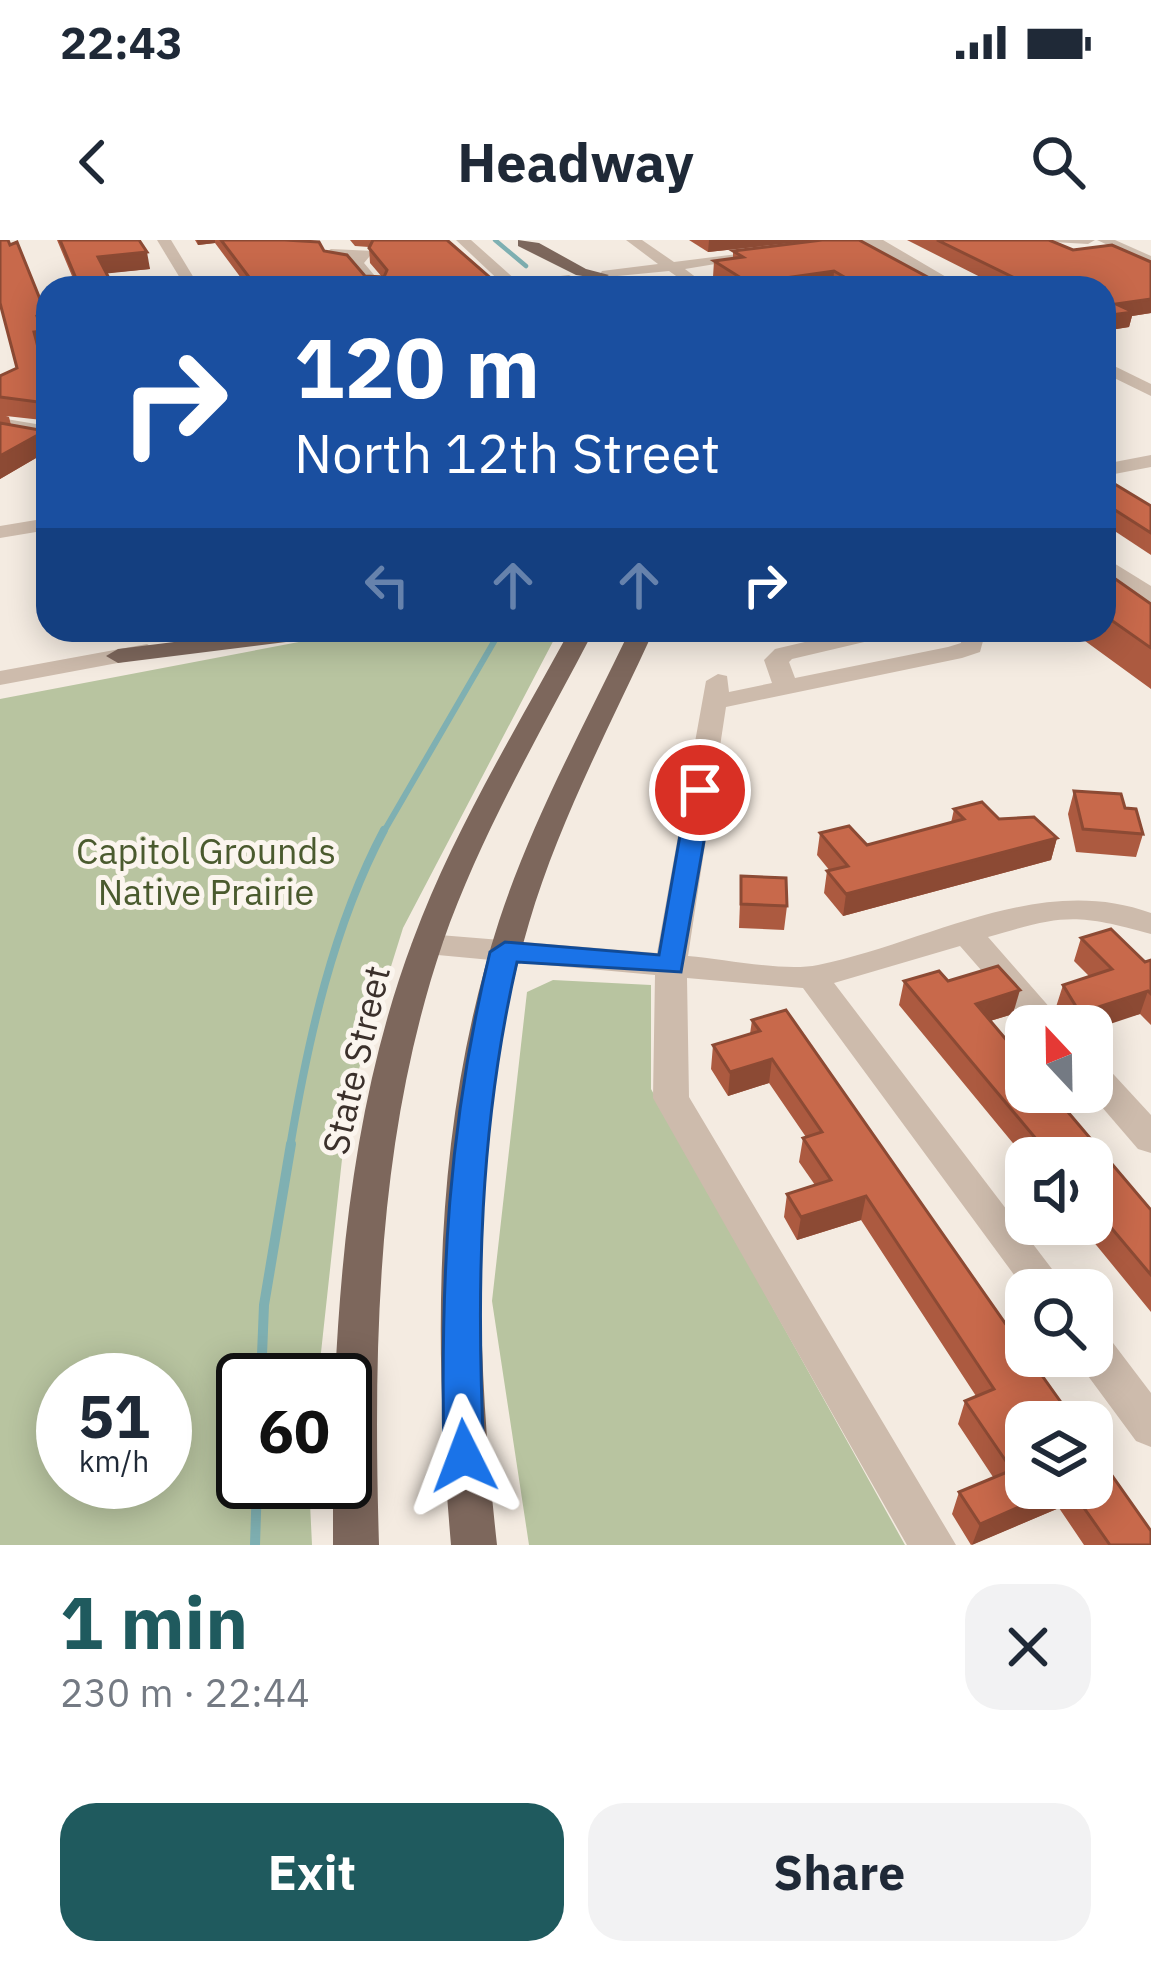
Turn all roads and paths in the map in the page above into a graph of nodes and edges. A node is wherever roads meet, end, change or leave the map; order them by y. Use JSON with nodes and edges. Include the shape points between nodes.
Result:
{"nodes":[{"id":1,"x":164,"y":240,"type":"edge"},
{"id":2,"x":463,"y":240,"type":"edge"},
{"id":3,"x":556,"y":240,"type":"edge"},
{"id":4,"x":633,"y":240,"type":"edge"},
{"id":5,"x":871,"y":240,"type":"edge"},
{"id":6,"x":1026,"y":240,"type":"edge"},
{"id":7,"x":1088,"y":240,"type":"edge"},
{"id":8,"x":1104,"y":240,"type":"edge"},
{"id":9,"x":521,"y":242,"type":"edge"},
{"id":10,"x":810,"y":248,"type":"edge"},
{"id":11,"x":789,"y":251,"type":"edge"},
{"id":12,"x":1151,"y":261,"type":"edge"},
{"id":13,"x":356,"y":262,"type":"edge"},
{"id":14,"x":671,"y":266,"type":"junction"},
{"id":15,"x":186,"y":276,"type":"edge"},
{"id":16,"x":368,"y":276,"type":"edge"},
{"id":17,"x":503,"y":276,"type":"edge"},
{"id":18,"x":564,"y":276,"type":"edge"},
{"id":19,"x":585,"y":276,"type":"edge"},
{"id":20,"x":595,"y":276,"type":"edge"},
{"id":21,"x":627,"y":276,"type":"edge"},
{"id":22,"x":686,"y":276,"type":"edge"},
{"id":23,"x":936,"y":276,"type":"edge"},
{"id":24,"x":1116,"y":372,"type":"edge"},
{"id":25,"x":1151,"y":391,"type":"edge"},
{"id":26,"x":0,"y":423,"type":"edge"},
{"id":27,"x":36,"y":430,"type":"edge"},
{"id":28,"x":1151,"y":461,"type":"edge"},
{"id":29,"x":1116,"y":468,"type":"edge"},
{"id":30,"x":36,"y":526,"type":"edge"},
{"id":31,"x":0,"y":532,"type":"edge"},
{"id":32,"x":1116,"y":575,"type":"edge"},
{"id":33,"x":1151,"y":596,"type":"edge"},
{"id":34,"x":194,"y":642,"type":"edge"},
{"id":35,"x":230,"y":642,"type":"edge"},
{"id":36,"x":574,"y":642,"type":"edge"},
{"id":37,"x":637,"y":642,"type":"edge"},
{"id":38,"x":835,"y":642,"type":"edge"},
{"id":39,"x":973,"y":642,"type":"edge"},
{"id":40,"x":118,"y":656,"type":"junction"},
{"id":41,"x":0,"y":678,"type":"edge"},
{"id":42,"x":786,"y":687,"type":"junction"},
{"id":43,"x":1151,"y":924,"type":"edge"},
{"id":44,"x":967,"y":934,"type":"junction"},
{"id":45,"x":427,"y":944,"type":"junction"},
{"id":46,"x":505,"y":952,"type":"junction"},
{"id":47,"x":671,"y":965,"type":"junction"},
{"id":48,"x":813,"y":978,"type":"junction"},
{"id":49,"x":1030,"y":1005,"type":"edge"},
{"id":50,"x":1113,"y":1096,"type":"edge"},
{"id":51,"x":1151,"y":1139,"type":"edge"},
{"id":52,"x":1032,"y":1269,"type":"edge"},
{"id":53,"x":1113,"y":1376,"type":"edge"},
{"id":54,"x":1151,"y":1427,"type":"edge"},
{"id":55,"x":356,"y":1545,"type":"edge"},
{"id":56,"x":474,"y":1545,"type":"edge"},
{"id":57,"x":933,"y":1545,"type":"edge"}],
"edges":[{"from":1,"to":15,"type":"street"},
{"from":2,"to":17,"type":"street"},
{"from":3,"to":20,"type":"main road"},
{"from":4,"to":14,"type":"street"},
{"from":5,"to":10,"type":"street"},
{"from":5,"to":23,"type":"street"},
{"from":6,"to":7,"type":"street"},
{"from":8,"to":12,"type":"street"},
{"from":9,"to":18,"type":"main road"},
{"from":9,"to":19,"type":"main road","via":[[544,247]]},
{"from":11,"to":14,"type":"street"},
{"from":13,"to":16,"type":"street"},
{"from":14,"to":21,"type":"street"},
{"from":14,"to":22,"type":"street"},
{"from":24,"to":25,"type":"street"},
{"from":26,"to":27,"type":"street"},
{"from":28,"to":29,"type":"street"},
{"from":30,"to":31,"type":"street"},
{"from":32,"to":33,"type":"street"},
{"from":34,"to":40,"type":"street"},
{"from":35,"to":40,"type":"main road"},
{"from":36,"to":45,"type":"main road","name":"State Street"},
{"from":37,"to":46,"type":"main road"},
{"from":38,"to":42,"type":"street","via":[[776,660]]},
{"from":39,"to":42,"type":"street","via":[[953,653]]},
{"from":40,"to":41,"type":"street"},
{"from":42,"to":47,"type":"street","via":[[716,691]]},
{"from":43,"to":44,"type":"street","via":[[1119,912],[1056,907]]},
{"from":44,"to":48,"type":"street"},
{"from":44,"to":49,"type":"street"},
{"from":45,"to":46,"type":"street"},
{"from":45,"to":55,"type":"main road","name":"State Street","via":[[395,1048],[368,1206],[354,1391]]},
{"from":46,"to":47,"type":"street"},
{"from":46,"to":56,"type":"main road","via":[[475,1081],[462,1206],[461,1386]]},
{"from":47,"to":48,"type":"street"},
{"from":47,"to":57,"type":"street","via":[[671,1098]]},
{"from":48,"to":52,"type":"street"},
{"from":50,"to":51,"type":"street"},
{"from":53,"to":54,"type":"street"}]}
